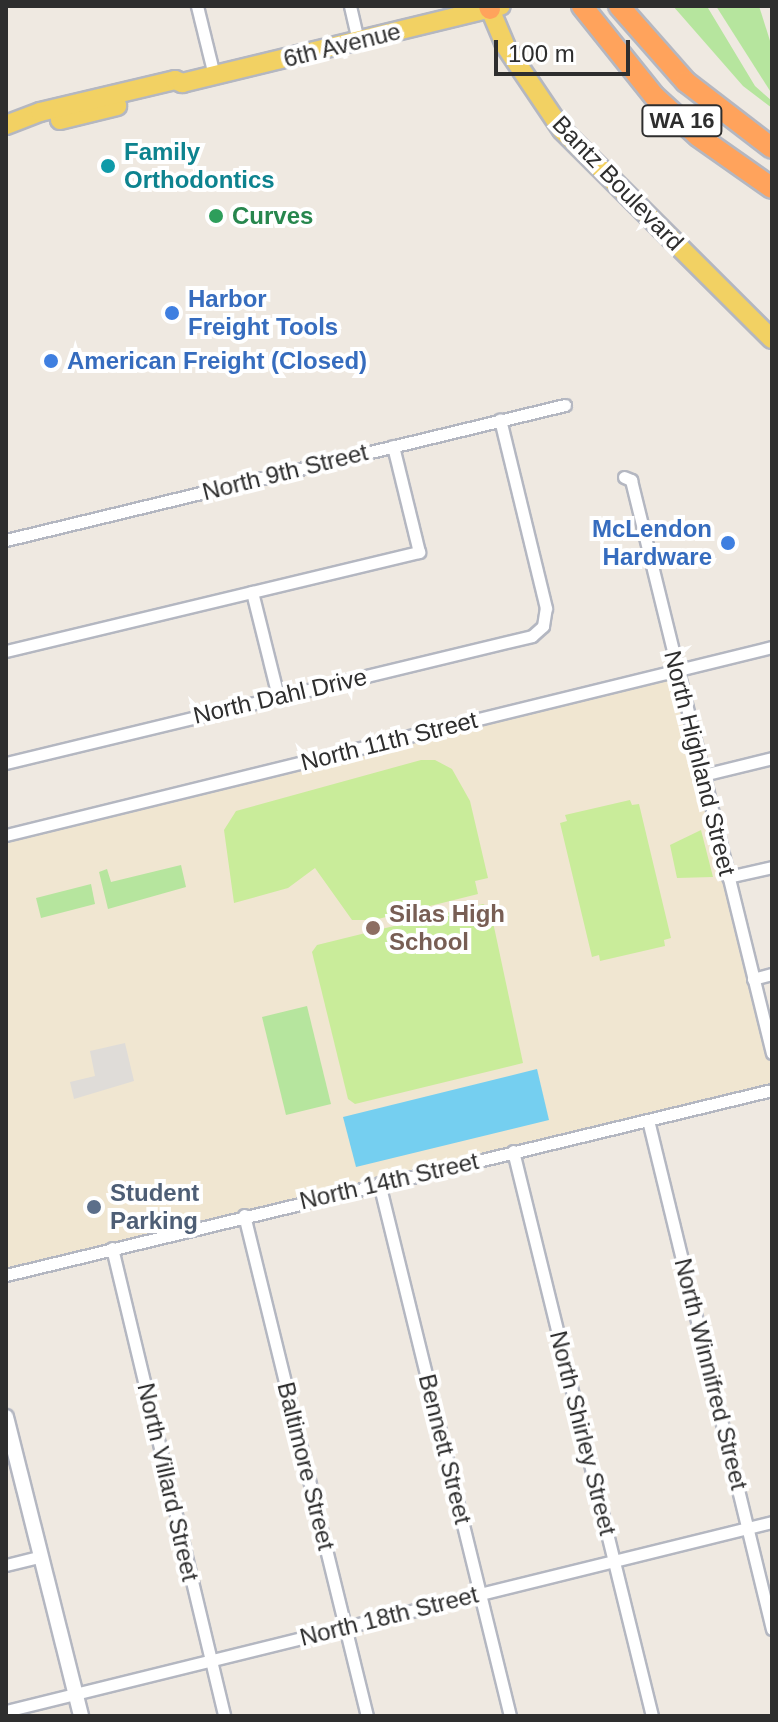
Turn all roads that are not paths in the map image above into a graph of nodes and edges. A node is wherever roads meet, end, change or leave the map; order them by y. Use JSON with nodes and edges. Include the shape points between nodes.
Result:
{"nodes":[{"id":1,"x":197,"y":6,"type":"edge"},
{"id":2,"x":350,"y":6,"type":"edge"},
{"id":3,"x":582,"y":6,"type":"edge"},
{"id":4,"x":493,"y":7,"type":"edge"},
{"id":5,"x":631,"y":7,"type":"edge"},
{"id":6,"x":358,"y":41,"type":"junction"},
{"id":7,"x":214,"y":75,"type":"junction"},
{"id":8,"x":686,"y":82,"type":"junction"},
{"id":9,"x":6,"y":125,"type":"edge"},
{"id":10,"x":769,"y":146,"type":"edge"},
{"id":11,"x":772,"y":188,"type":"edge"},
{"id":12,"x":772,"y":339,"type":"edge"},
{"id":13,"x":565,"y":405,"type":"dead end"},
{"id":14,"x":500,"y":420,"type":"junction"},
{"id":15,"x":393,"y":446,"type":"junction"},
{"id":16,"x":624,"y":477,"type":"dead end"},
{"id":17,"x":6,"y":540,"type":"edge"},
{"id":18,"x":252,"y":592,"type":"junction"},
{"id":19,"x":772,"y":647,"type":"edge"},
{"id":20,"x":6,"y":651,"type":"edge"},
{"id":21,"x":676,"y":669,"type":"junction"},
{"id":22,"x":278,"y":696,"type":"junction"},
{"id":23,"x":772,"y":758,"type":"edge"},
{"id":24,"x":6,"y":763,"type":"edge"},
{"id":25,"x":703,"y":775,"type":"junction"},
{"id":26,"x":6,"y":835,"type":"edge"},
{"id":27,"x":772,"y":867,"type":"edge"},
{"id":28,"x":728,"y":877,"type":"junction"},
{"id":29,"x":772,"y":974,"type":"edge"},
{"id":30,"x":753,"y":979,"type":"junction"},
{"id":31,"x":772,"y":1053,"type":"edge"},
{"id":32,"x":772,"y":1090,"type":"edge"},
{"id":33,"x":648,"y":1120,"type":"junction"},
{"id":34,"x":513,"y":1151,"type":"junction"},
{"id":35,"x":379,"y":1183,"type":"junction"},
{"id":36,"x":244,"y":1215,"type":"junction"},
{"id":37,"x":112,"y":1248,"type":"junction"},
{"id":38,"x":6,"y":1275,"type":"edge"},
{"id":39,"x":6,"y":1419,"type":"edge"},
{"id":40,"x":772,"y":1522,"type":"edge"},
{"id":41,"x":749,"y":1527,"type":"junction"},
{"id":42,"x":41,"y":1556,"type":"junction"},
{"id":43,"x":614,"y":1561,"type":"junction"},
{"id":44,"x":6,"y":1565,"type":"edge"},
{"id":45,"x":481,"y":1593,"type":"junction"},
{"id":46,"x":345,"y":1627,"type":"junction"},
{"id":47,"x":772,"y":1629,"type":"edge"},
{"id":48,"x":210,"y":1660,"type":"junction"},
{"id":49,"x":76,"y":1693,"type":"junction"},
{"id":50,"x":6,"y":1711,"type":"edge"},
{"id":51,"x":81,"y":1716,"type":"edge"},
{"id":52,"x":224,"y":1716,"type":"edge"},
{"id":53,"x":367,"y":1716,"type":"edge"},
{"id":54,"x":510,"y":1716,"type":"edge"},
{"id":55,"x":652,"y":1716,"type":"edge"}],
"edges":[{"from":1,"to":7,"type":"street"},
{"from":2,"to":6,"type":"street"},
{"from":3,"to":11,"type":"highway","number":"WA 16","via":[[606,39],[698,136]]},
{"from":4,"to":6,"type":"main road","name":"6th Avenue"},
{"from":4,"to":12,"type":"main road","name":"Bantz Boulevard","via":[[506,47],[562,130]]},
{"from":5,"to":8,"type":"highway"},
{"from":5,"to":8,"type":"highway","number":"WA 16","via":[[641,34]]},
{"from":6,"to":7,"type":"main road","name":"6th Avenue"},
{"from":7,"to":9,"type":"main road","name":"6th Avenue","via":[[182,83],[177,91],[42,124],[30,120]]},
{"from":8,"to":10,"type":"highway","number":"WA 16"},
{"from":13,"to":14,"type":"street","name":"North 9th Street"},
{"from":14,"to":15,"type":"street","name":"North 9th Street"},
{"from":14,"to":22,"type":"street","name":"North Dahl Drive","via":[[545,618],[532,636]]},
{"from":15,"to":17,"type":"street","name":"North 9th Street"},
{"from":15,"to":18,"type":"street","via":[[419,552]]},
{"from":16,"to":21,"type":"street","name":"North Highland Street","via":[[631,480]]},
{"from":18,"to":20,"type":"street"},
{"from":18,"to":22,"type":"street"},
{"from":19,"to":21,"type":"street","name":"North 11th Street"},
{"from":21,"to":25,"type":"street","name":"North Highland Street"},
{"from":21,"to":26,"type":"street","name":"North 11th Street"},
{"from":22,"to":24,"type":"street","name":"North Dahl Drive"},
{"from":23,"to":25,"type":"street"},
{"from":25,"to":28,"type":"street","name":"North Highland Street"},
{"from":27,"to":28,"type":"street"},
{"from":28,"to":30,"type":"street","name":"North Highland Street"},
{"from":29,"to":30,"type":"street"},
{"from":30,"to":31,"type":"street","name":"North Highland Street"},
{"from":32,"to":33,"type":"street","name":"North 14th Street"},
{"from":33,"to":34,"type":"street","name":"North 14th Street"},
{"from":33,"to":41,"type":"street","name":"North Winnifred Street"},
{"from":34,"to":35,"type":"street","name":"North 14th Street"},
{"from":34,"to":43,"type":"street","name":"North Shirley Street"},
{"from":35,"to":36,"type":"street","name":"North 14th Street"},
{"from":35,"to":45,"type":"street","name":"Bennett Street"},
{"from":36,"to":37,"type":"street","name":"North 14th Street"},
{"from":36,"to":46,"type":"street","name":"Baltimore Street"},
{"from":37,"to":38,"type":"street","name":"North 14th Street"},
{"from":37,"to":48,"type":"street","name":"North Villard Street"},
{"from":39,"to":42,"type":"street"},
{"from":40,"to":41,"type":"street","name":"North 18th Street"},
{"from":41,"to":43,"type":"street","name":"North 18th Street"},
{"from":41,"to":47,"type":"street","name":"North Winnifred Street"},
{"from":42,"to":44,"type":"street"},
{"from":42,"to":49,"type":"street"},
{"from":43,"to":45,"type":"street","name":"North 18th Street"},
{"from":43,"to":55,"type":"street","name":"North Shirley Street"},
{"from":45,"to":46,"type":"street","name":"North 18th Street"},
{"from":45,"to":54,"type":"street","name":"Bennett Street"},
{"from":46,"to":48,"type":"street","name":"North 18th Street"},
{"from":46,"to":53,"type":"street","name":"Baltimore Street"},
{"from":48,"to":49,"type":"street","name":"North 18th Street"},
{"from":48,"to":52,"type":"street","name":"North Villard Street"},
{"from":49,"to":50,"type":"street","name":"North 18th Street"},
{"from":49,"to":51,"type":"street"}]}
